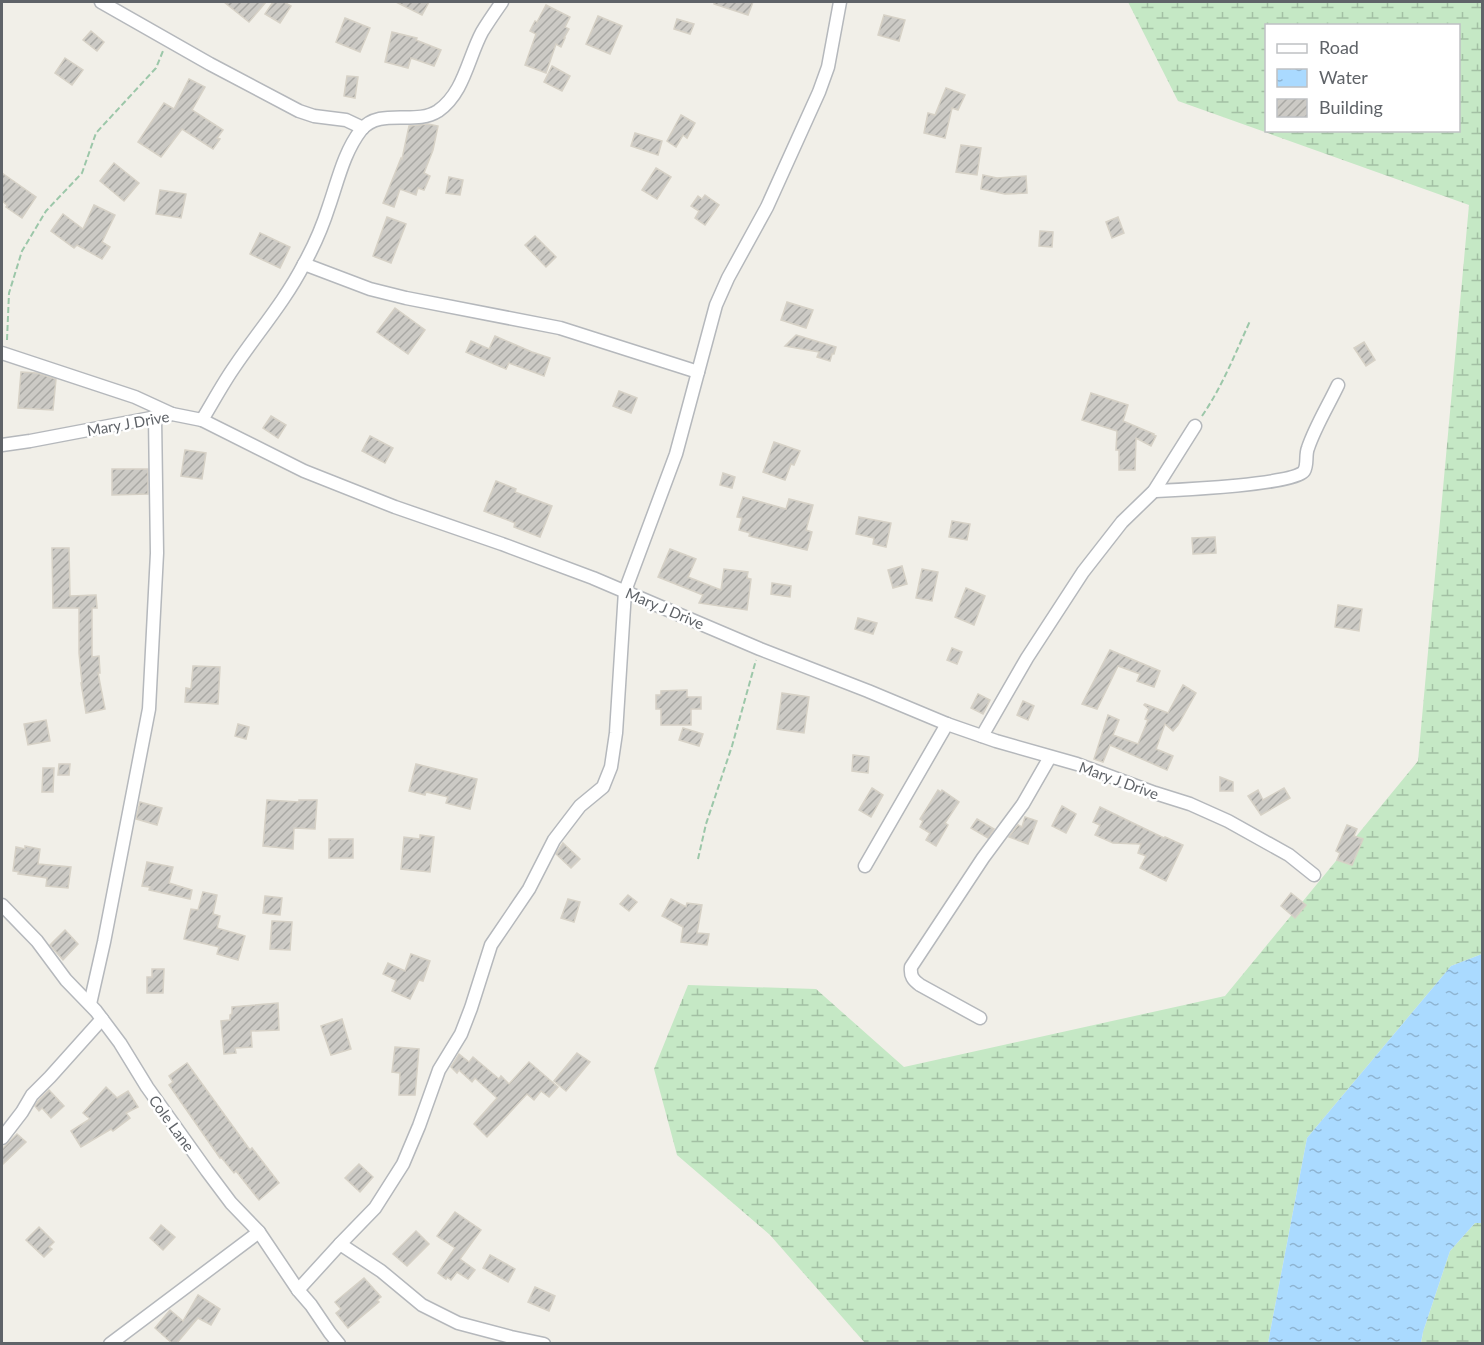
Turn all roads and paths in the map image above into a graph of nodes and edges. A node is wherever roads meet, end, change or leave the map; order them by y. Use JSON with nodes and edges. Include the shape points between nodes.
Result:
{"nodes":[{"id":1,"x":101,"y":2,"type":"edge"},
{"id":2,"x":501,"y":2,"type":"edge"},
{"id":3,"x":840,"y":2,"type":"edge"},
{"id":4,"x":168,"y":39,"type":"junction"},
{"id":5,"x":363,"y":128,"type":"junction"},
{"id":6,"x":304,"y":264,"type":"junction"},
{"id":7,"x":1250,"y":321,"type":"dead end"},
{"id":8,"x":4,"y":354,"type":"edge"},
{"id":9,"x":698,"y":372,"type":"junction"},
{"id":10,"x":1338,"y":385,"type":"dead end"},
{"id":11,"x":172,"y":414,"type":"junction"},
{"id":12,"x":155,"y":417,"type":"junction"},
{"id":13,"x":202,"y":420,"type":"junction"},
{"id":14,"x":1195,"y":426,"type":"joint"},
{"id":15,"x":2,"y":445,"type":"edge"},
{"id":16,"x":1154,"y":491,"type":"junction"},
{"id":17,"x":625,"y":591,"type":"junction"},
{"id":18,"x":760,"y":649,"type":"junction"},
{"id":19,"x":947,"y":724,"type":"junction"},
{"id":20,"x":982,"y":736,"type":"junction"},
{"id":21,"x":1050,"y":757,"type":"junction"},
{"id":22,"x":698,"y":859,"type":"dead end"},
{"id":23,"x":865,"y":866,"type":"dead end"},
{"id":24,"x":1314,"y":875,"type":"dead end"},
{"id":25,"x":2,"y":905,"type":"edge"},
{"id":26,"x":90,"y":1004,"type":"junction"},
{"id":27,"x":980,"y":1018,"type":"dead end"},
{"id":28,"x":102,"y":1019,"type":"junction"},
{"id":29,"x":2,"y":1138,"type":"edge"},
{"id":30,"x":259,"y":1232,"type":"junction"},
{"id":31,"x":340,"y":1244,"type":"junction"},
{"id":32,"x":298,"y":1290,"type":"junction"},
{"id":33,"x":328,"y":1338,"type":"edge"},
{"id":34,"x":110,"y":1344,"type":"edge"},
{"id":35,"x":339,"y":1344,"type":"edge"},
{"id":36,"x":544,"y":1344,"type":"edge"}],
"edges":[{"from":1,"to":4,"type":"street"},
{"from":2,"to":5,"type":"street","via":[[454,93],[442,107],[428,116],[375,120]]},
{"from":3,"to":9,"type":"street","via":[[828,67],[819,92],[767,207],[716,305]]},
{"from":4,"to":5,"type":"street","via":[[299,111],[346,120]]},
{"from":4,"to":8,"type":"path","via":[[156,68],[96,133],[82,174],[46,210],[22,251],[9,293]]},
{"from":5,"to":6,"type":"street","via":[[345,158]]},
{"from":6,"to":9,"type":"street","via":[[370,289],[560,328]]},
{"from":6,"to":13,"type":"street"},
{"from":7,"to":14,"type":"path","via":[[1214,399]]},
{"from":8,"to":11,"type":"street","via":[[135,397]]},
{"from":9,"to":17,"type":"street","via":[[676,454]]},
{"from":10,"to":16,"type":"street","via":[[1307,449],[1302,474],[1259,483]]},
{"from":11,"to":12,"type":"street","name":"Mary J Drive"},
{"from":11,"to":13,"type":"street","name":"Mary J Drive"},
{"from":12,"to":15,"type":"street","name":"Mary J Drive"},
{"from":12,"to":26,"type":"street","via":[[157,553],[149,710]]},
{"from":13,"to":17,"type":"street","name":"Mary J Drive","via":[[303,471]]},
{"from":14,"to":16,"type":"street"},
{"from":16,"to":20,"type":"street","via":[[1122,522],[1083,572]]},
{"from":17,"to":18,"type":"street","name":"Mary J Drive"},
{"from":17,"to":31,"type":"street","via":[[616,733],[611,767],[603,787],[580,806],[554,840],[529,889],[491,945],[461,1034],[439,1070],[403,1164],[375,1208]]},
{"from":18,"to":19,"type":"street","name":"Mary J Drive"},
{"from":18,"to":22,"type":"path"},
{"from":19,"to":20,"type":"street","name":"Mary J Drive"},
{"from":19,"to":23,"type":"street"},
{"from":20,"to":21,"type":"street","name":"Mary J Drive"},
{"from":21,"to":24,"type":"street","name":"Mary J Drive","via":[[1190,804],[1281,850]]},
{"from":21,"to":27,"type":"street","via":[[1023,804],[911,968],[912,978],[920,985]]},
{"from":25,"to":26,"type":"street","name":"Cole Lane"},
{"from":26,"to":28,"type":"street","name":"Cole Lane"},
{"from":28,"to":29,"type":"street","via":[[32,1095]]},
{"from":28,"to":30,"type":"street","name":"Cole Lane","via":[[207,1171]]},
{"from":30,"to":32,"type":"street","name":"Cole Lane"},
{"from":30,"to":34,"type":"street"},
{"from":31,"to":32,"type":"street"},
{"from":31,"to":36,"type":"street","via":[[422,1305],[458,1323]]},
{"from":32,"to":33,"type":"street","name":"Cole Lane","via":[[311,1305]]},
{"from":33,"to":35,"type":"street","name":"Cole Lane"}]}
